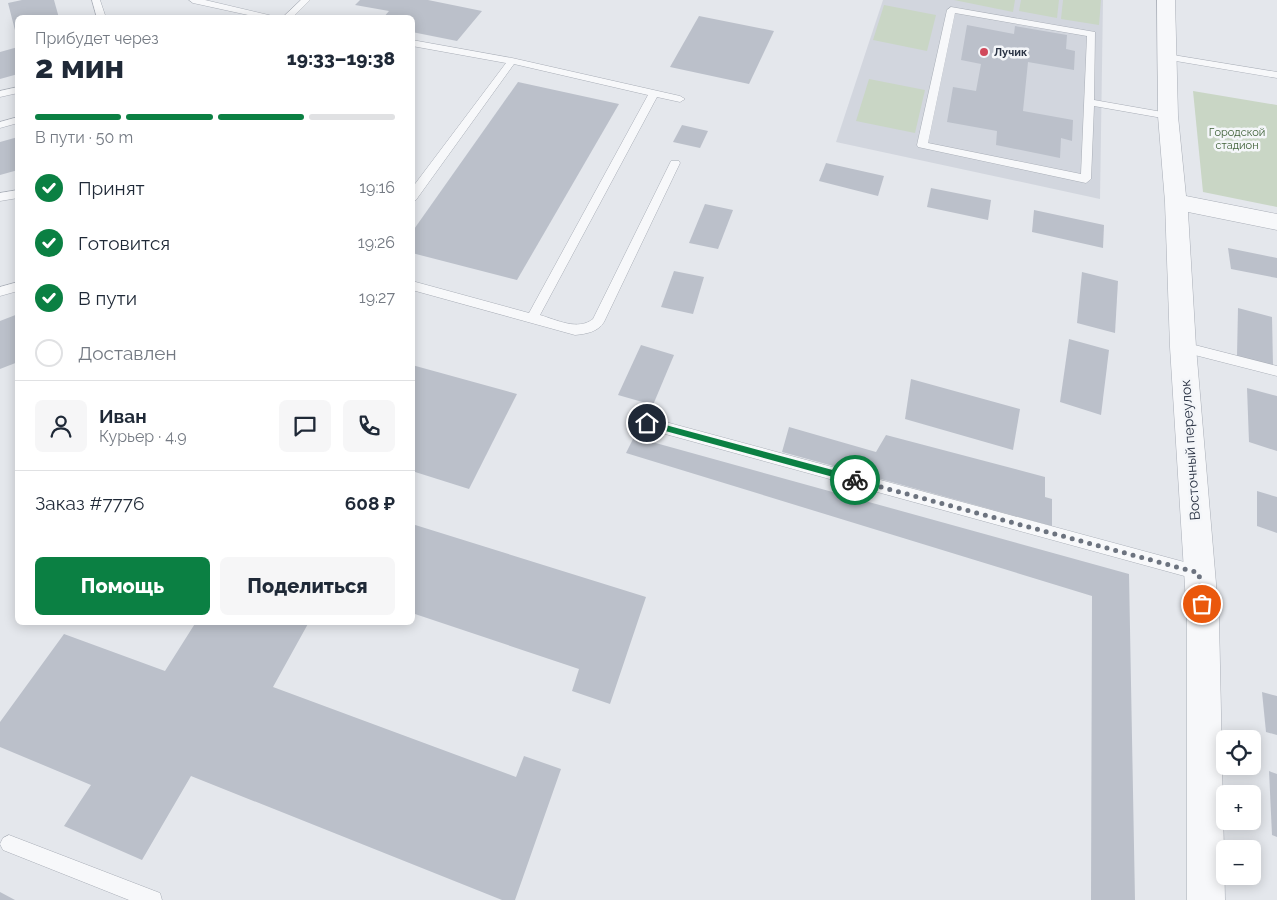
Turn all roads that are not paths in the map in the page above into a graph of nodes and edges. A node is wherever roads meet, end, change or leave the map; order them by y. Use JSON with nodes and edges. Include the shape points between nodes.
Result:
{"nodes":[{"id":1,"x":96,"y":0,"type":"edge"},
{"id":2,"x":193,"y":0,"type":"edge"},
{"id":3,"x":306,"y":0,"type":"edge"},
{"id":4,"x":1166,"y":0,"type":"edge"},
{"id":5,"x":101,"y":15,"type":"edge"},
{"id":6,"x":263,"y":15,"type":"edge"},
{"id":7,"x":289,"y":15,"type":"edge"},
{"id":8,"x":415,"y":44,"type":"edge"},
{"id":9,"x":1167,"y":57,"type":"junction"},
{"id":10,"x":512,"y":61,"type":"junction"},
{"id":11,"x":1277,"y":75,"type":"edge"},
{"id":12,"x":15,"y":91,"type":"edge"},
{"id":13,"x":654,"y":93,"type":"junction"},
{"id":14,"x":0,"y":94,"type":"edge"},
{"id":15,"x":680,"y":99,"type":"dead end"},
{"id":16,"x":1089,"y":102,"type":"junction"},
{"id":17,"x":1168,"y":116,"type":"junction"},
{"id":18,"x":15,"y":121,"type":"edge"},
{"id":19,"x":0,"y":125,"type":"edge"},
{"id":20,"x":675,"y":163,"type":"dead end"},
{"id":21,"x":15,"y":194,"type":"edge"},
{"id":22,"x":415,"y":194,"type":"edge"},
{"id":23,"x":0,"y":197,"type":"edge"},
{"id":24,"x":1176,"y":202,"type":"junction"},
{"id":25,"x":1277,"y":222,"type":"edge"},
{"id":26,"x":415,"y":286,"type":"edge"},
{"id":27,"x":15,"y":287,"type":"edge"},
{"id":28,"x":0,"y":292,"type":"edge"},
{"id":29,"x":532,"y":318,"type":"junction"},
{"id":30,"x":1183,"y":347,"type":"junction"},
{"id":31,"x":1277,"y":371,"type":"edge"},
{"id":32,"x":647,"y":423,"type":"dead end"},
{"id":33,"x":1199,"y":573,"type":"junction"},
{"id":34,"x":9,"y":844,"type":"dead end"},
{"id":35,"x":153,"y":900,"type":"edge"},
{"id":36,"x":1206,"y":900,"type":"edge"}],
"edges":[{"from":1,"to":5,"type":"lane"},
{"from":2,"to":6,"type":"lane"},
{"from":3,"to":7,"type":"lane"},
{"from":4,"to":9,"type":"street","name":"Восточный переулок"},
{"from":8,"to":10,"type":"lane"},
{"from":9,"to":11,"type":"lane"},
{"from":9,"to":17,"type":"street","name":"Восточный переулок"},
{"from":10,"to":13,"type":"lane"},
{"from":10,"to":22,"type":"lane"},
{"from":12,"to":14,"type":"lane"},
{"from":13,"to":15,"type":"lane"},
{"from":13,"to":29,"type":"lane"},
{"from":16,"to":16,"type":"lane","via":[[1086,179],[922,146],[951,10],[1092,34]]},
{"from":16,"to":17,"type":"lane"},
{"from":17,"to":24,"type":"street","name":"Восточный переулок"},
{"from":18,"to":19,"type":"lane"},
{"from":20,"to":29,"type":"lane","via":[[598,322],[583,330]]},
{"from":21,"to":23,"type":"lane"},
{"from":24,"to":25,"type":"street"},
{"from":24,"to":30,"type":"street","name":"Восточный переулок"},
{"from":26,"to":29,"type":"lane"},
{"from":27,"to":28,"type":"lane"},
{"from":30,"to":31,"type":"lane"},
{"from":30,"to":33,"type":"street","name":"Восточный переулок"},
{"from":32,"to":33,"type":"lane"},
{"from":33,"to":36,"type":"street","name":"Восточный переулок","via":[[1203,619]]},
{"from":34,"to":35,"type":"lane"}]}
